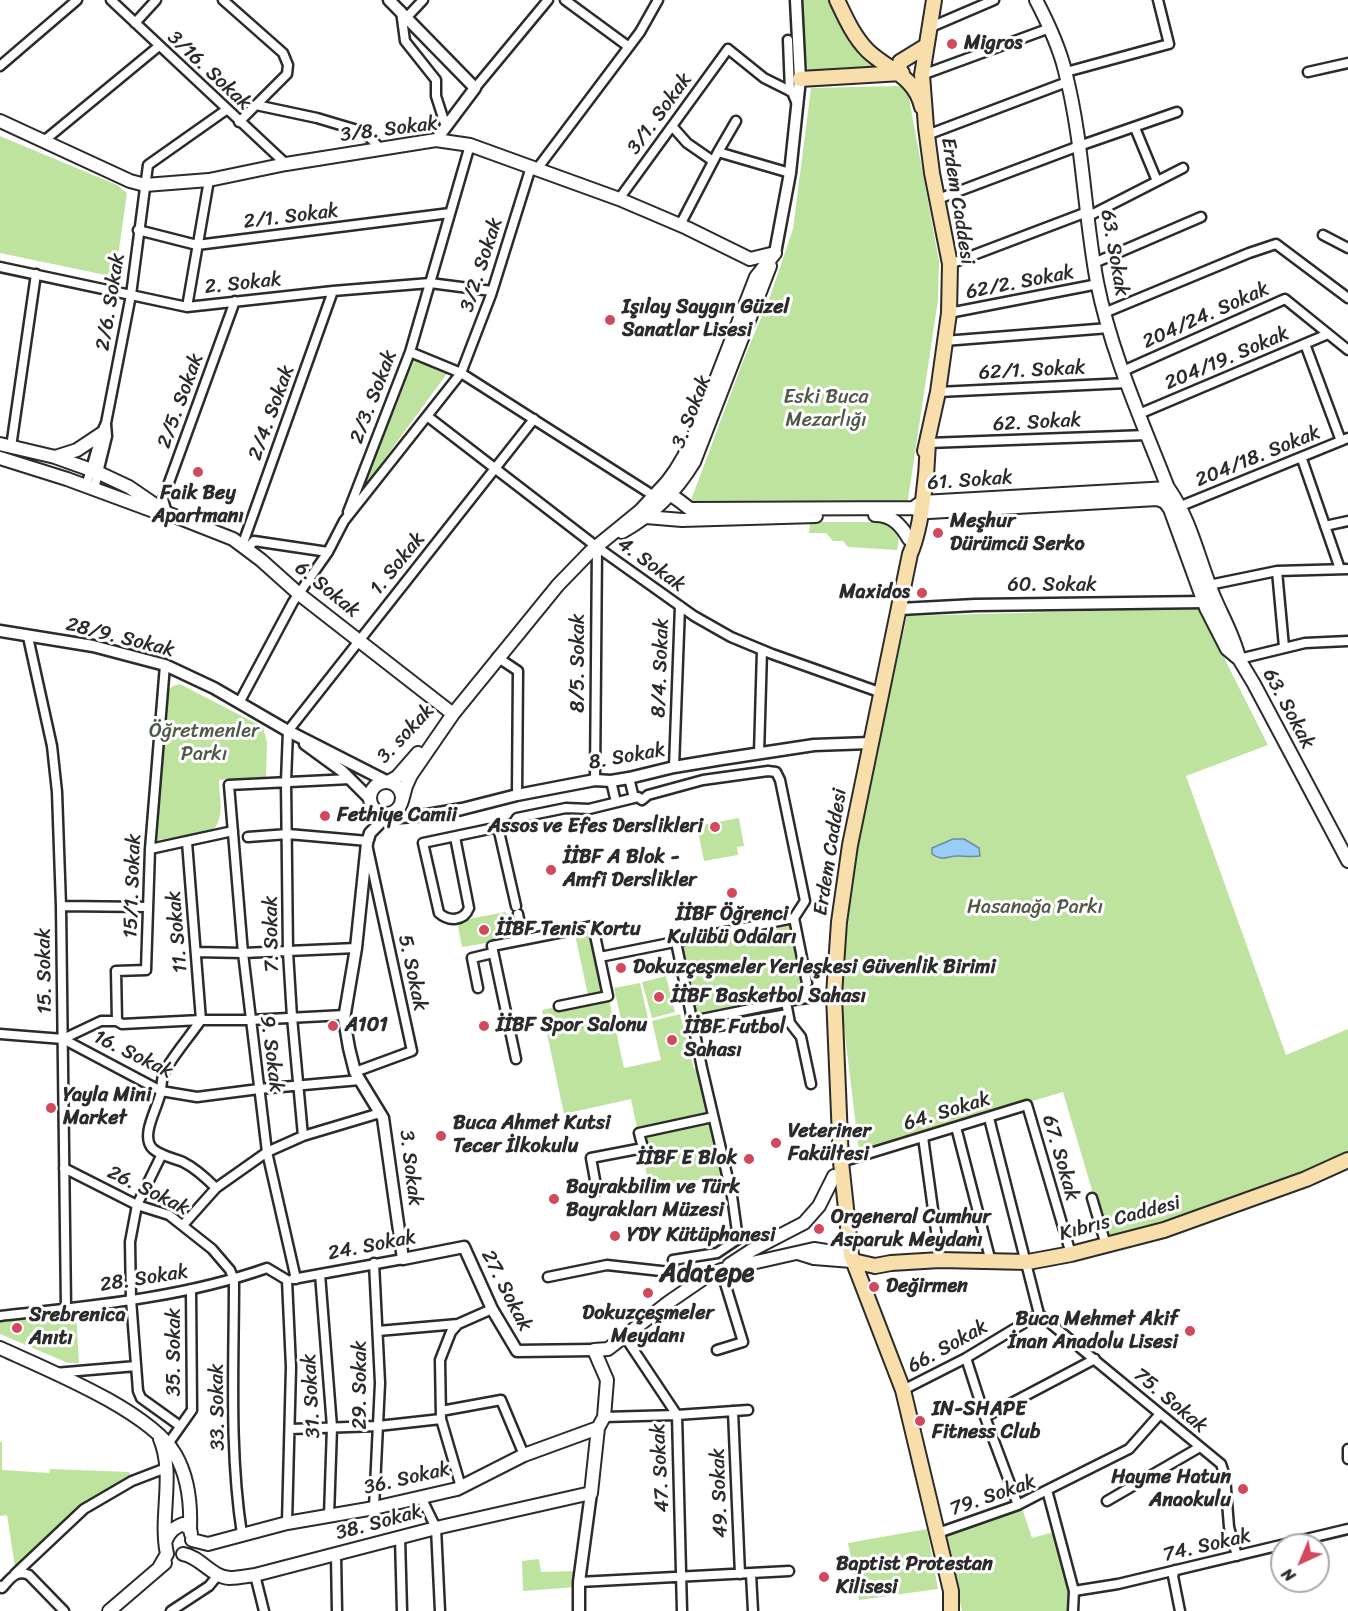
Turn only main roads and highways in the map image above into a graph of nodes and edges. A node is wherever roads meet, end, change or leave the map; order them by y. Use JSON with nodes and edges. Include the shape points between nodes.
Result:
{"nodes":[{"id":1,"x":837,"y":0,"type":"edge"},
{"id":2,"x":934,"y":0,"type":"edge"},
{"id":3,"x":1036,"y":0,"type":"edge"},
{"id":4,"x":926,"y":46,"type":"junction"},
{"id":5,"x":899,"y":73,"type":"junction"},
{"id":6,"x":922,"y":75,"type":"junction"},
{"id":7,"x":800,"y":79,"type":"road end"},
{"id":8,"x":0,"y":121,"type":"edge"},
{"id":9,"x":926,"y":131,"type":"junction"},
{"id":10,"x":775,"y":253,"type":"junction"},
{"id":11,"x":103,"y":428,"type":"road end"},
{"id":12,"x":6,"y":445,"type":"edge"},
{"id":13,"x":55,"y":456,"type":"junction"},
{"id":14,"x":0,"y":458,"type":"edge"},
{"id":15,"x":1168,"y":489,"type":"junction"},
{"id":16,"x":671,"y":494,"type":"junction"},
{"id":17,"x":654,"y":496,"type":"junction"},
{"id":18,"x":1157,"y":499,"type":"junction"},
{"id":19,"x":918,"y":508,"type":"junction"},
{"id":20,"x":1175,"y":508,"type":"junction"},
{"id":21,"x":167,"y":513,"type":"junction"},
{"id":22,"x":646,"y":517,"type":"junction"},
{"id":23,"x":909,"y":539,"type":"junction"},
{"id":24,"x":597,"y":547,"type":"junction"},
{"id":25,"x":910,"y":554,"type":"junction"},
{"id":26,"x":1209,"y":601,"type":"junction"},
{"id":27,"x":453,"y":714,"type":"junction"},
{"id":28,"x":388,"y":782,"type":"junction"},
{"id":29,"x":402,"y":801,"type":"junction"},
{"id":30,"x":1342,"y":842,"type":"edge"},
{"id":31,"x":1348,"y":861,"type":"edge"},
{"id":32,"x":1348,"y":1160,"type":"edge"},
{"id":33,"x":841,"y":1162,"type":"junction"},
{"id":34,"x":834,"y":1176,"type":"junction"},
{"id":35,"x":850,"y":1257,"type":"junction"},
{"id":36,"x":721,"y":1270,"type":"junction"},
{"id":37,"x":0,"y":1348,"type":"edge"},
{"id":38,"x":601,"y":1423,"type":"junction"},
{"id":39,"x":155,"y":1430,"type":"junction"},
{"id":40,"x":191,"y":1534,"type":"junction"},
{"id":41,"x":166,"y":1540,"type":"junction"},
{"id":42,"x":176,"y":1554,"type":"junction"},
{"id":43,"x":109,"y":1611,"type":"edge"},
{"id":44,"x":951,"y":1611,"type":"edge"}],
"edges":[{"from":1,"to":5,"type":"main road","via":[[855,37]]},
{"from":2,"to":4,"type":"main road","name":"Erdem Caddesi"},
{"from":3,"to":15,"type":"main road","name":"63. Sokak","via":[[1050,27],[1066,77],[1104,313]]},
{"from":4,"to":5,"type":"main road","via":[[900,63]]},
{"from":4,"to":6,"type":"main road","name":"Erdem Caddesi"},
{"from":5,"to":6,"type":"main road"},
{"from":5,"to":7,"type":"main road"},
{"from":5,"to":9,"type":"main road","via":[[920,101]]},
{"from":6,"to":9,"type":"main road","name":"Erdem Caddesi"},
{"from":8,"to":10,"type":"main road","name":"3/8. Sokak","via":[[145,185],[209,180],[436,140],[470,146],[619,199],[750,260]]},
{"from":9,"to":19,"type":"main road","name":"Erdem Caddesi","via":[[950,264],[949,313]]},
{"from":10,"to":16,"type":"main road","name":"3. Sokak","via":[[694,462]]},
{"from":10,"to":17,"type":"main road","name":"3. Sokak","via":[[756,277],[684,456]]},
{"from":11,"to":13,"type":"main road","via":[[77,450]]},
{"from":12,"to":13,"type":"main road","name":"6. Sokak"},
{"from":13,"to":21,"type":"main road","name":"6. Sokak","via":[[129,487]]},
{"from":14,"to":21,"type":"main road","name":"6. Sokak"},
{"from":15,"to":18,"type":"main road"},
{"from":15,"to":19,"type":"main road","name":"61. Sokak"},
{"from":15,"to":20,"type":"main road","name":"63. Sokak"},
{"from":16,"to":17,"type":"main road"},
{"from":16,"to":19,"type":"main road","via":[[690,509]]},
{"from":16,"to":22,"type":"main road","name":"3. Sokak"},
{"from":17,"to":24,"type":"main road","name":"3. Sokak"},
{"from":18,"to":19,"type":"main road","name":"61. Sokak"},
{"from":18,"to":20,"type":"main road"},
{"from":19,"to":23,"type":"main road","name":"Erdem Caddesi"},
{"from":19,"to":25,"type":"main road","name":"Erdem Caddesi","via":[[916,540]]},
{"from":20,"to":26,"type":"main road"},
{"from":20,"to":26,"type":"main road","via":[[1209,585]]},
{"from":21,"to":27,"type":"main road","name":"6. Sokak","via":[[232,539]]},
{"from":22,"to":23,"type":"main road","via":[[682,520],[883,515],[898,523]]},
{"from":22,"to":24,"type":"main road","name":"3. Sokak"},
{"from":23,"to":25,"type":"main road","name":"Erdem Caddesi"},
{"from":24,"to":27,"type":"main road","name":"3. Sokak","via":[[558,585]]},
{"from":25,"to":33,"type":"main road","name":"Erdem Caddesi","via":[[850,846],[841,910],[834,995]]},
{"from":26,"to":30,"type":"main road","name":"63. Sokak","via":[[1235,641],[1239,659]]},
{"from":27,"to":28,"type":"main road","name":"3. sokak","via":[[397,777]]},
{"from":27,"to":29,"type":"main road","name":"3. Sokak","via":[[411,775]]},
{"from":28,"to":29,"type":"main road","via":[[398,786]]},
{"from":28,"to":29,"type":"main road","via":[[373,788],[371,804],[378,812],[391,814]]},
{"from":30,"to":31,"type":"main road","name":"63. Sokak"},
{"from":32,"to":35,"type":"main road","name":"Kıbrıs Caddesi","via":[[1227,1209],[1071,1254],[1028,1262],[940,1260],[875,1266]]},
{"from":33,"to":34,"type":"main road","name":"Erdem Caddesi"},
{"from":33,"to":35,"type":"main road","name":"Erdem Caddesi"},
{"from":34,"to":35,"type":"main road","name":"Erdem Caddesi","via":[[840,1233]]},
{"from":34,"to":36,"type":"main road","via":[[819,1206],[804,1223]]},
{"from":35,"to":36,"type":"main road","via":[[814,1258],[797,1253]]},
{"from":35,"to":44,"type":"main road","name":"Erdem Caddesi","via":[[903,1390],[951,1591]]},
{"from":36,"to":38,"type":"main road","via":[[669,1302],[608,1349],[594,1350],[607,1380]]},
{"from":37,"to":39,"type":"main road","via":[[109,1401]]},
{"from":38,"to":40,"type":"main road","name":"36. Sokak","via":[[461,1487],[287,1523],[208,1544]]},
{"from":38,"to":42,"type":"main road","name":"38. Sokak","via":[[591,1493],[255,1575],[229,1578],[218,1575],[191,1555]]},
{"from":39,"to":40,"type":"main road","via":[[176,1454],[186,1481]]},
{"from":39,"to":41,"type":"main road","via":[[164,1450],[166,1468]]},
{"from":40,"to":41,"type":"main road","via":[[183,1524],[169,1533]]},
{"from":40,"to":42,"type":"main road","via":[[187,1551]]},
{"from":41,"to":42,"type":"main road"},
{"from":42,"to":43,"type":"main road"}]}
